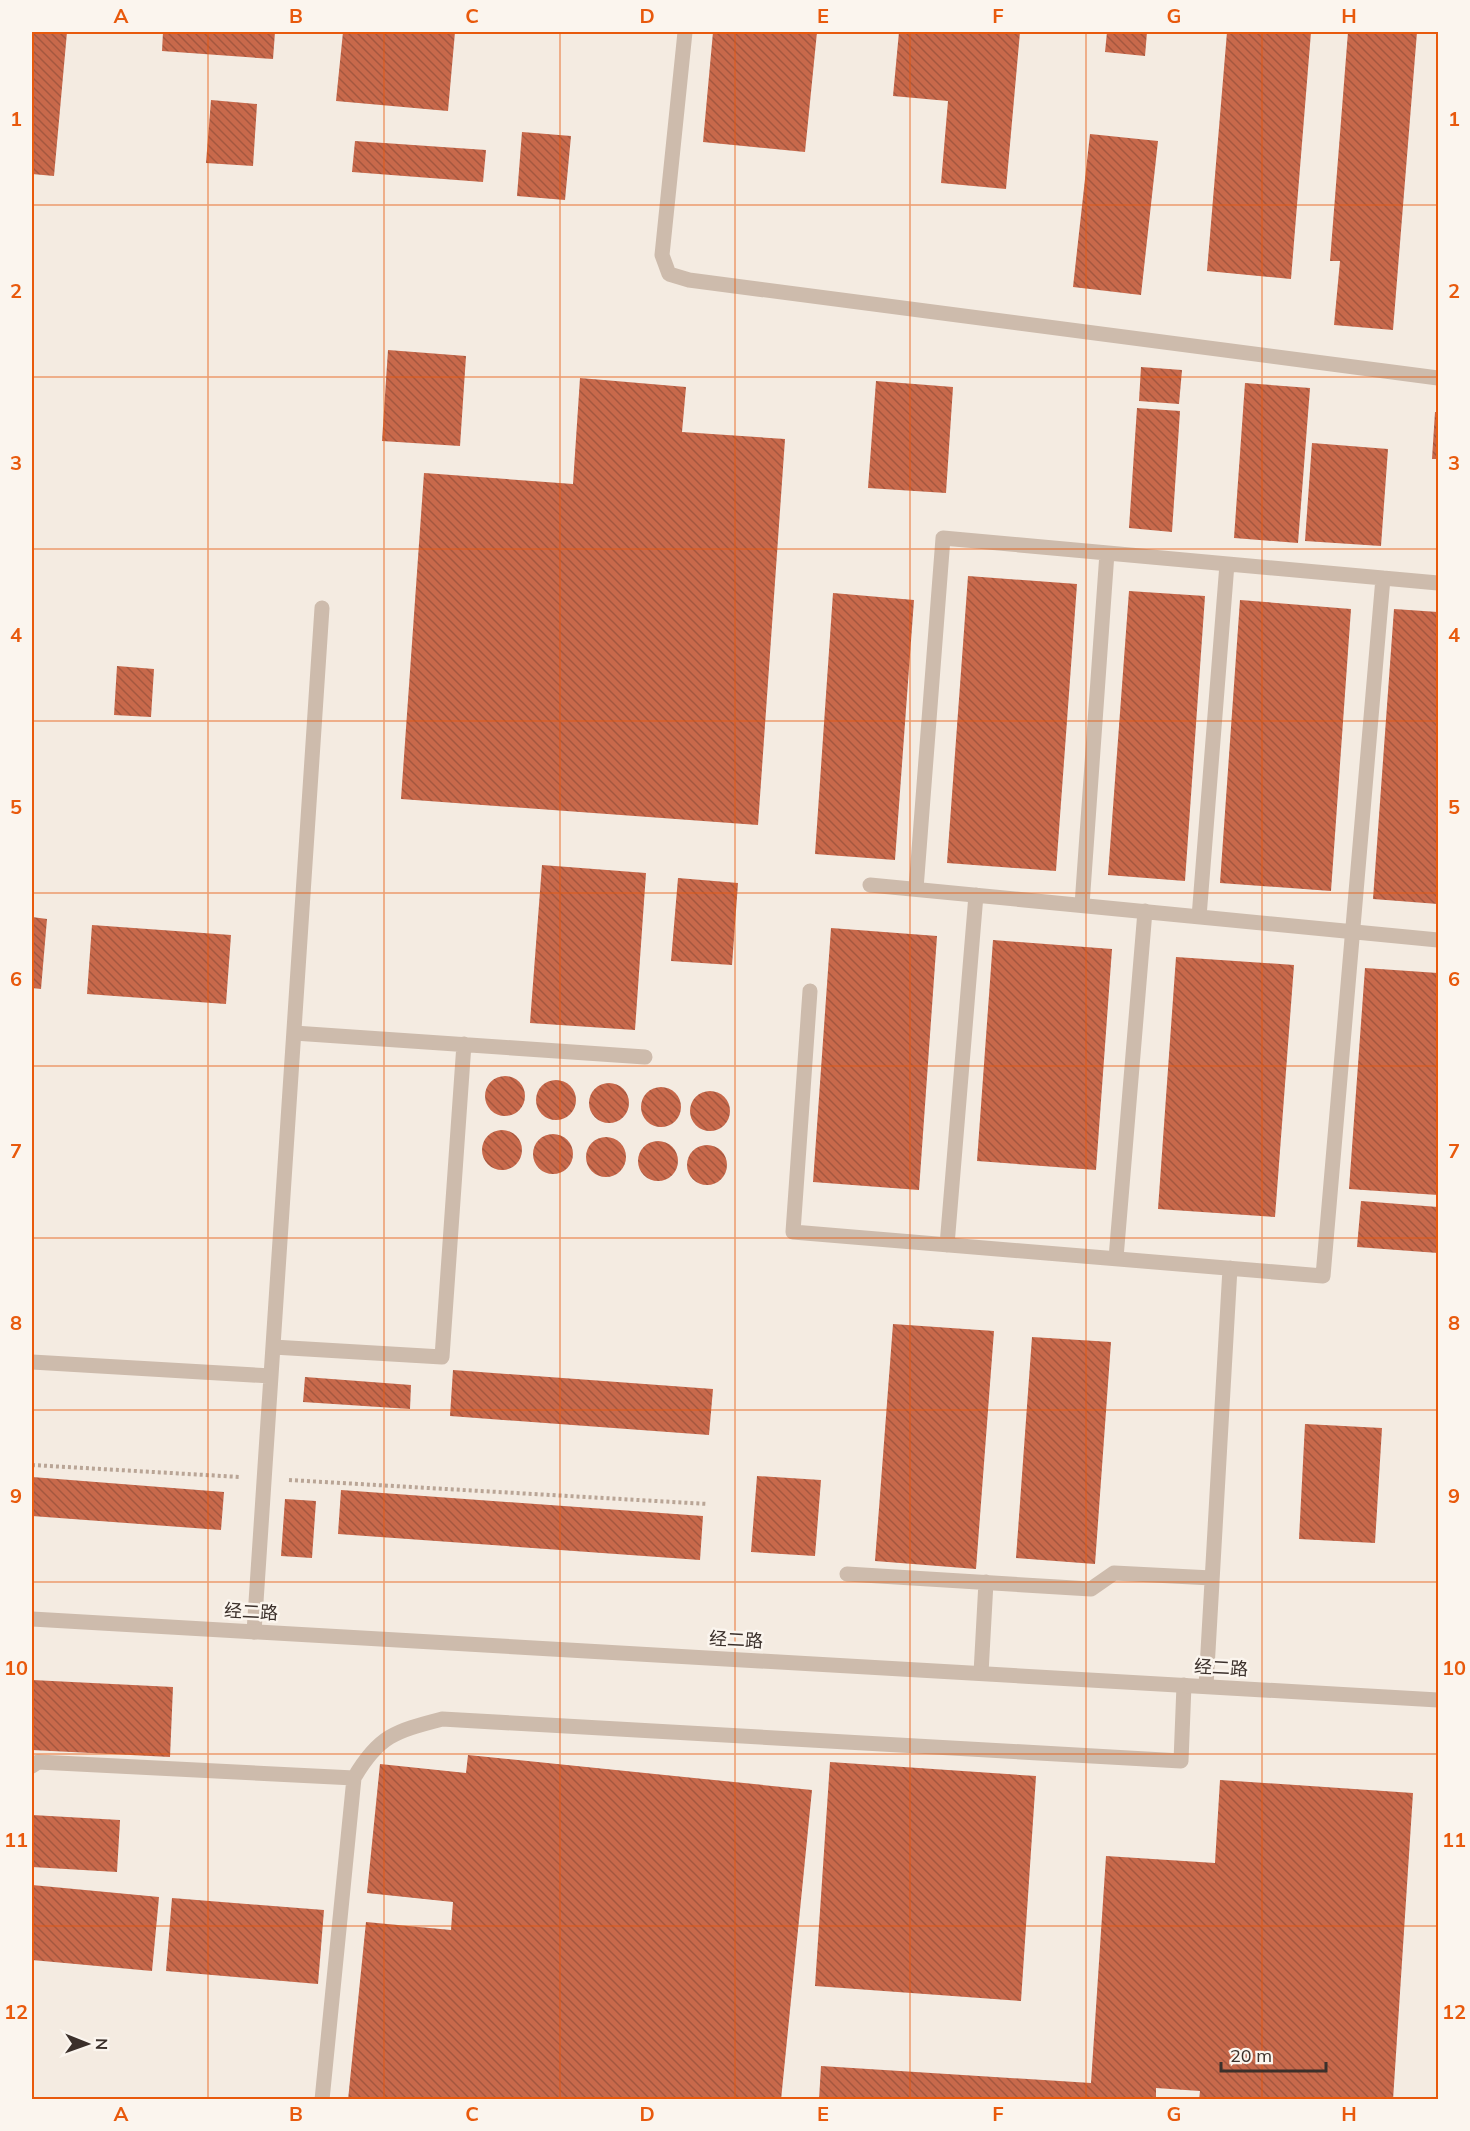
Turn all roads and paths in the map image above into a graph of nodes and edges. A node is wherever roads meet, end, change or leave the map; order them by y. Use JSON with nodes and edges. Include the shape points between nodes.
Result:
{"nodes":[{"id":1,"x":685,"y":32,"type":"edge"},
{"id":2,"x":1438,"y":378,"type":"edge"},
{"id":3,"x":1107,"y":553,"type":"junction"},
{"id":4,"x":1227,"y":564,"type":"junction"},
{"id":5,"x":1383,"y":578,"type":"junction"},
{"id":6,"x":1438,"y":583,"type":"edge"},
{"id":7,"x":322,"y":608,"type":"dead end"},
{"id":8,"x":870,"y":885,"type":"dead end"},
{"id":9,"x":916,"y":889,"type":"junction"},
{"id":10,"x":976,"y":895,"type":"junction"},
{"id":11,"x":1082,"y":905,"type":"junction"},
{"id":12,"x":1145,"y":911,"type":"junction"},
{"id":13,"x":1199,"y":917,"type":"junction"},
{"id":14,"x":1352,"y":932,"type":"junction"},
{"id":15,"x":1438,"y":940,"type":"edge"},
{"id":16,"x":810,"y":991,"type":"dead end"},
{"id":17,"x":294,"y":1033,"type":"junction"},
{"id":18,"x":464,"y":1044,"type":"junction"},
{"id":19,"x":645,"y":1057,"type":"dead end"},
{"id":20,"x":947,"y":1245,"type":"junction"},
{"id":21,"x":1116,"y":1258,"type":"junction"},
{"id":22,"x":1230,"y":1268,"type":"junction"},
{"id":23,"x":273,"y":1347,"type":"junction"},
{"id":24,"x":32,"y":1362,"type":"edge"},
{"id":25,"x":271,"y":1376,"type":"junction"},
{"id":26,"x":32,"y":1465,"type":"edge"},
{"id":27,"x":264,"y":1479,"type":"junction"},
{"id":28,"x":708,"y":1504,"type":"dead end"},
{"id":29,"x":847,"y":1574,"type":"dead end"},
{"id":30,"x":1212,"y":1578,"type":"junction"},
{"id":31,"x":987,"y":1582,"type":"junction"},
{"id":32,"x":32,"y":1619,"type":"edge"},
{"id":33,"x":254,"y":1632,"type":"junction"},
{"id":34,"x":981,"y":1674,"type":"junction"},
{"id":35,"x":1184,"y":1685,"type":"junction"},
{"id":36,"x":1206,"y":1686,"type":"junction"},
{"id":37,"x":1438,"y":1700,"type":"edge"},
{"id":38,"x":32,"y":1766,"type":"edge"},
{"id":39,"x":354,"y":1778,"type":"junction"},
{"id":40,"x":322,"y":2100,"type":"edge"}],
"edges":[{"from":1,"to":2,"type":"street","via":[[662,255],[669,274]]},
{"from":3,"to":4,"type":"street"},
{"from":3,"to":9,"type":"street","via":[[943,538]]},
{"from":3,"to":11,"type":"street"},
{"from":4,"to":5,"type":"street"},
{"from":4,"to":13,"type":"street"},
{"from":5,"to":6,"type":"street"},
{"from":5,"to":14,"type":"street"},
{"from":7,"to":17,"type":"street"},
{"from":8,"to":9,"type":"street"},
{"from":9,"to":10,"type":"street"},
{"from":10,"to":11,"type":"street"},
{"from":10,"to":20,"type":"street"},
{"from":11,"to":12,"type":"street"},
{"from":12,"to":13,"type":"street"},
{"from":12,"to":21,"type":"street"},
{"from":13,"to":14,"type":"street"},
{"from":14,"to":15,"type":"street"},
{"from":14,"to":22,"type":"street","via":[[1323,1276]]},
{"from":16,"to":20,"type":"street","via":[[793,1232]]},
{"from":17,"to":18,"type":"street"},
{"from":17,"to":23,"type":"street"},
{"from":18,"to":19,"type":"street"},
{"from":18,"to":23,"type":"street","via":[[442,1357]]},
{"from":20,"to":21,"type":"street"},
{"from":21,"to":22,"type":"street"},
{"from":22,"to":30,"type":"street"},
{"from":23,"to":25,"type":"street"},
{"from":24,"to":25,"type":"street"},
{"from":25,"to":27,"type":"street"},
{"from":26,"to":27,"type":"path"},
{"from":27,"to":28,"type":"path"},
{"from":27,"to":33,"type":"street"},
{"from":29,"to":31,"type":"street"},
{"from":30,"to":31,"type":"street","via":[[1114,1573],[1091,1589]]},
{"from":30,"to":36,"type":"street"},
{"from":31,"to":34,"type":"street"},
{"from":32,"to":33,"type":"street","name":"经二路"},
{"from":33,"to":34,"type":"street","name":"经二路"},
{"from":34,"to":35,"type":"street","name":"经二路"},
{"from":35,"to":36,"type":"street","name":"经二路"},
{"from":35,"to":39,"type":"street","via":[[1181,1761],[442,1719],[398,1731],[369,1752]]},
{"from":36,"to":37,"type":"street","name":"经二路"},
{"from":38,"to":39,"type":"street","via":[[38,1762]]},
{"from":39,"to":40,"type":"street"}]}
